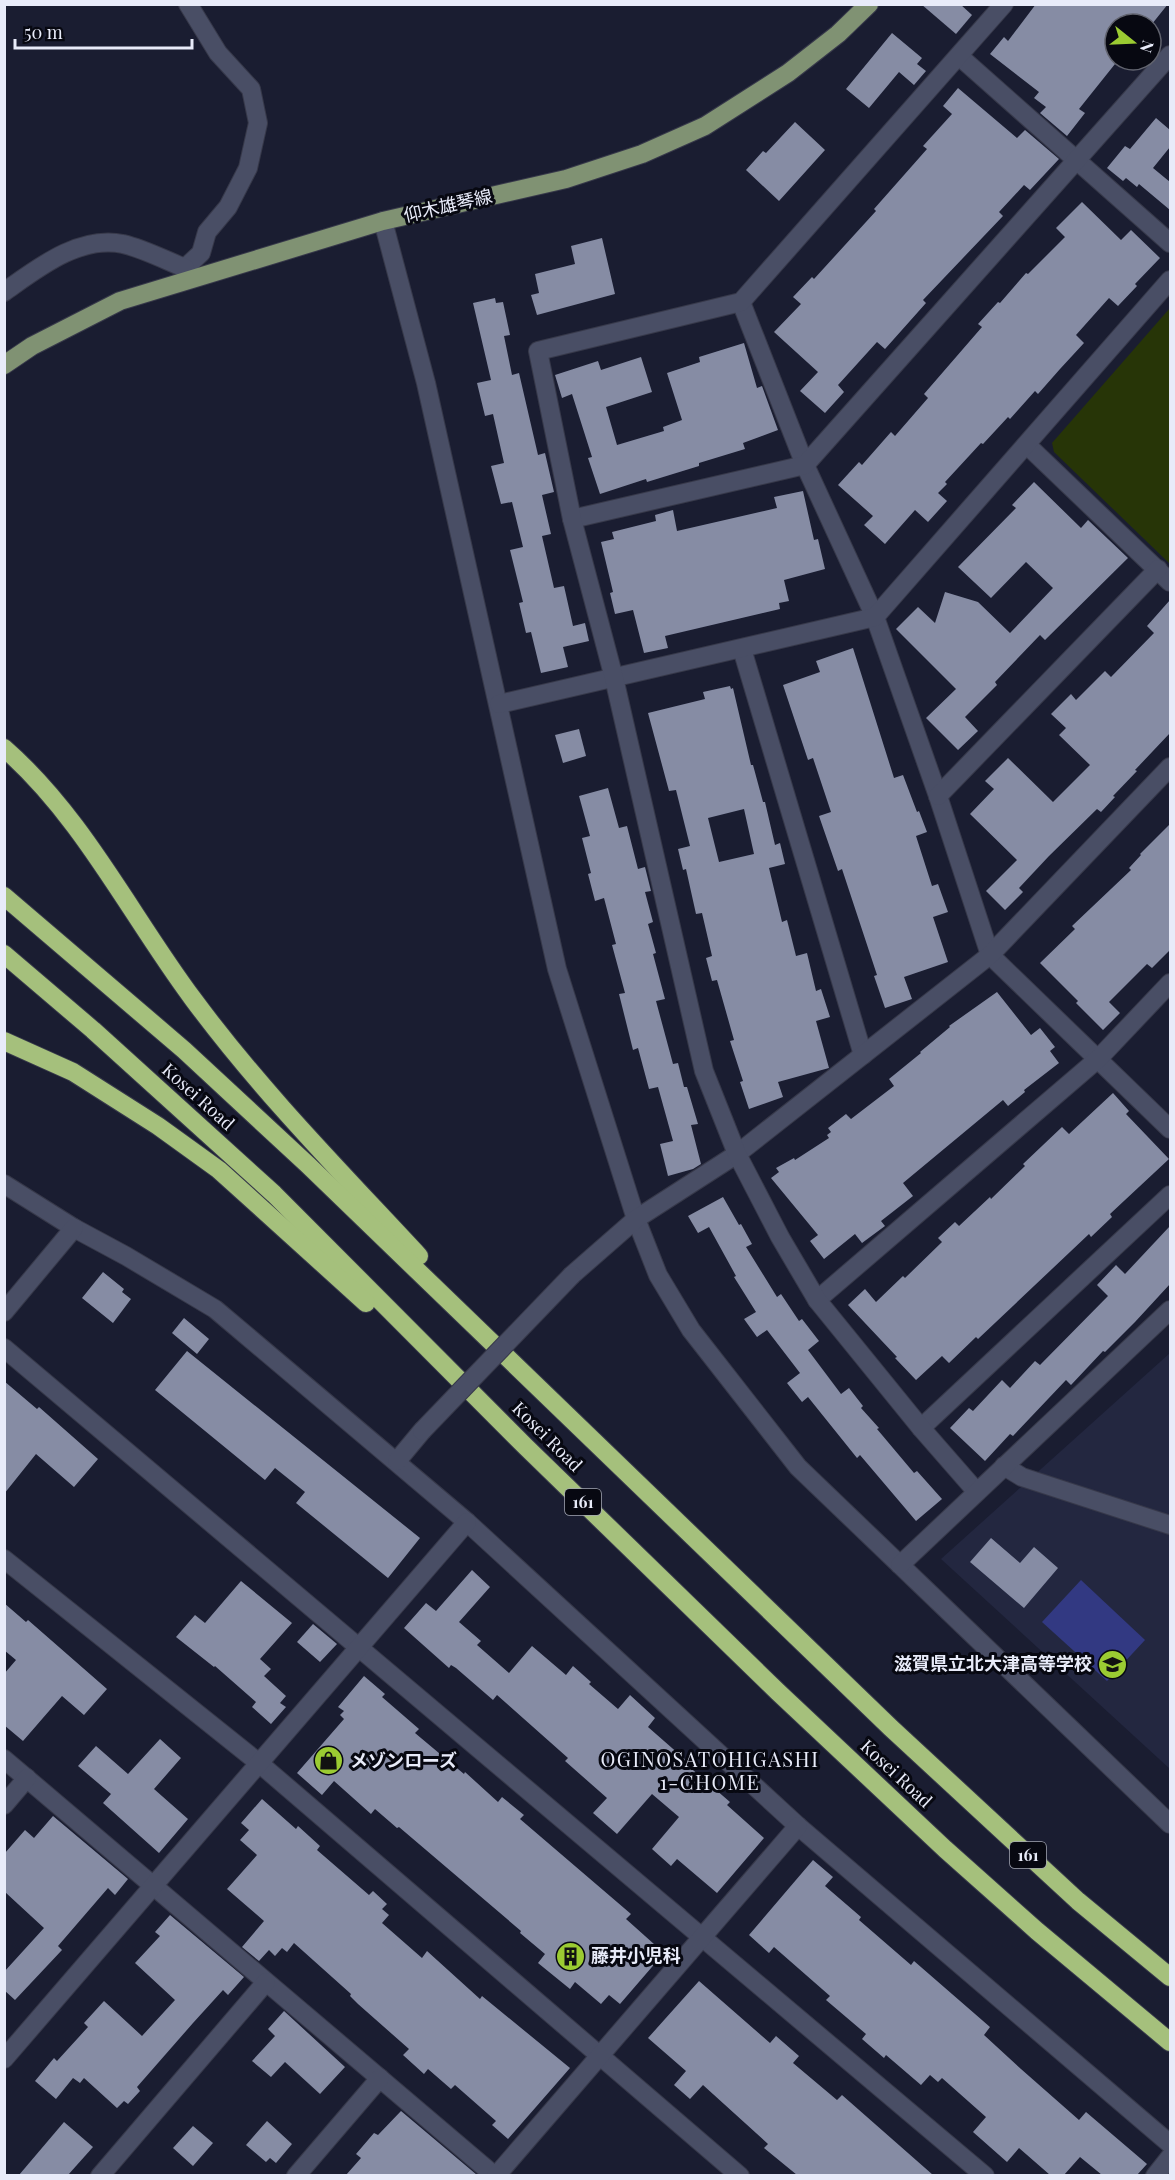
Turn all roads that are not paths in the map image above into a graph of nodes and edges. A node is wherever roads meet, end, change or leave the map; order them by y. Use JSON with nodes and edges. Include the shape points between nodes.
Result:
{"nodes":[{"id":1,"x":188,"y":4,"type":"edge"},
{"id":2,"x":869,"y":4,"type":"edge"},
{"id":3,"x":1004,"y":4,"type":"edge"},
{"id":4,"x":1170,"y":55,"type":"edge"},
{"id":5,"x":958,"y":56,"type":"junction"},
{"id":6,"x":1077,"y":161,"type":"junction"},
{"id":7,"x":383,"y":221,"type":"junction"},
{"id":8,"x":1170,"y":243,"type":"edge"},
{"id":9,"x":187,"y":273,"type":"junction"},
{"id":10,"x":1170,"y":280,"type":"edge"},
{"id":11,"x":4,"y":292,"type":"edge"},
{"id":12,"x":741,"y":302,"type":"junction"},
{"id":13,"x":4,"y":365,"type":"edge"},
{"id":14,"x":1028,"y":445,"type":"junction"},
{"id":15,"x":805,"y":465,"type":"junction"},
{"id":16,"x":572,"y":519,"type":"junction"},
{"id":17,"x":1164,"y":575,"type":"edge"},
{"id":18,"x":875,"y":617,"type":"junction"},
{"id":19,"x":742,"y":649,"type":"junction"},
{"id":20,"x":614,"y":678,"type":"junction"},
{"id":21,"x":498,"y":704,"type":"junction"},
{"id":22,"x":4,"y":748,"type":"edge"},
{"id":23,"x":1170,"y":767,"type":"edge"},
{"id":24,"x":938,"y":796,"type":"junction"},
{"id":25,"x":4,"y":896,"type":"edge"},
{"id":26,"x":4,"y":954,"type":"edge"},
{"id":27,"x":990,"y":955,"type":"junction"},
{"id":28,"x":1170,"y":983,"type":"edge"},
{"id":29,"x":4,"y":1041,"type":"edge"},
{"id":30,"x":863,"y":1055,"type":"junction"},
{"id":31,"x":1099,"y":1058,"type":"junction"},
{"id":32,"x":1170,"y":1129,"type":"edge"},
{"id":33,"x":737,"y":1154,"type":"junction"},
{"id":34,"x":4,"y":1184,"type":"edge"},
{"id":35,"x":1170,"y":1195,"type":"edge"},
{"id":36,"x":636,"y":1219,"type":"junction"},
{"id":37,"x":74,"y":1228,"type":"junction"},
{"id":38,"x":817,"y":1300,"type":"junction"},
{"id":39,"x":1170,"y":1310,"type":"edge"},
{"id":40,"x":4,"y":1312,"type":"edge"},
{"id":41,"x":4,"y":1348,"type":"edge"},
{"id":42,"x":559,"y":1406,"type":"junction"},
{"id":43,"x":921,"y":1428,"type":"junction"},
{"id":44,"x":526,"y":1446,"type":"junction"},
{"id":45,"x":397,"y":1461,"type":"junction"},
{"id":46,"x":1004,"y":1466,"type":"junction"},
{"id":47,"x":976,"y":1491,"type":"junction"},
{"id":48,"x":467,"y":1522,"type":"junction"},
{"id":49,"x":1170,"y":1525,"type":"edge"},
{"id":50,"x":4,"y":1559,"type":"edge"},
{"id":51,"x":900,"y":1565,"type":"junction"},
{"id":52,"x":359,"y":1647,"type":"junction"},
{"id":53,"x":4,"y":1760,"type":"edge"},
{"id":54,"x":259,"y":1763,"type":"junction"},
{"id":55,"x":27,"y":1778,"type":"junction"},
{"id":56,"x":4,"y":1805,"type":"edge"},
{"id":57,"x":1170,"y":1824,"type":"edge"},
{"id":58,"x":798,"y":1826,"type":"junction"},
{"id":59,"x":153,"y":1886,"type":"junction"},
{"id":60,"x":702,"y":1937,"type":"junction"},
{"id":61,"x":1170,"y":1977,"type":"edge"},
{"id":62,"x":266,"y":1982,"type":"junction"},
{"id":63,"x":1170,"y":2042,"type":"edge"},
{"id":64,"x":600,"y":2055,"type":"junction"},
{"id":65,"x":4,"y":2059,"type":"edge"},
{"id":66,"x":380,"y":2078,"type":"junction"},
{"id":67,"x":1170,"y":2144,"type":"edge"},
{"id":68,"x":1170,"y":2157,"type":"edge"},
{"id":69,"x":100,"y":2175,"type":"edge"},
{"id":70,"x":296,"y":2175,"type":"edge"},
{"id":71,"x":495,"y":2175,"type":"edge"},
{"id":72,"x":740,"y":2175,"type":"edge"},
{"id":73,"x":985,"y":2175,"type":"edge"},
{"id":74,"x":1155,"y":2175,"type":"edge"}],
"edges":[{"from":1,"to":9,"type":"street","via":[[218,53],[251,89],[258,123],[248,168],[228,207],[207,232],[201,253]]},
{"from":2,"to":7,"type":"main road","name":"仰木雄琴線","via":[[788,72],[705,126],[642,154],[566,179]]},
{"from":3,"to":5,"type":"street"},
{"from":4,"to":6,"type":"street"},
{"from":5,"to":6,"type":"street"},
{"from":5,"to":12,"type":"street"},
{"from":6,"to":8,"type":"street"},
{"from":6,"to":15,"type":"street"},
{"from":7,"to":9,"type":"main road","name":"仰木雄琴線"},
{"from":7,"to":21,"type":"street","via":[[426,382]]},
{"from":9,"to":11,"type":"street","via":[[122,244],[87,245],[49,260]]},
{"from":9,"to":13,"type":"main road","name":"仰木雄琴線","via":[[120,301],[32,346]]},
{"from":10,"to":14,"type":"street"},
{"from":12,"to":15,"type":"street"},
{"from":12,"to":16,"type":"street","via":[[538,351]]},
{"from":14,"to":17,"type":"street"},
{"from":14,"to":18,"type":"street"},
{"from":15,"to":16,"type":"street"},
{"from":15,"to":18,"type":"street"},
{"from":16,"to":20,"type":"street"},
{"from":17,"to":24,"type":"street"},
{"from":18,"to":19,"type":"street"},
{"from":18,"to":24,"type":"street"},
{"from":19,"to":20,"type":"street"},
{"from":19,"to":30,"type":"street"},
{"from":20,"to":21,"type":"street"},
{"from":20,"to":33,"type":"street","via":[[704,1071]]},
{"from":21,"to":36,"type":"street","via":[[558,969]]},
{"from":22,"to":42,"type":"highway","via":[[58,804],[144,931],[251,1072]]},
{"from":23,"to":27,"type":"street"},
{"from":24,"to":27,"type":"street"},
{"from":25,"to":42,"type":"highway","name":"Kosei Road","number":"161","via":[[201,1066]]},
{"from":26,"to":44,"type":"highway","name":"Kosei Road","number":"161","via":[[274,1194]]},
{"from":27,"to":30,"type":"street"},
{"from":27,"to":31,"type":"street"},
{"from":28,"to":31,"type":"street"},
{"from":29,"to":44,"type":"highway","via":[[73,1072],[219,1170]]},
{"from":30,"to":33,"type":"street"},
{"from":31,"to":32,"type":"street"},
{"from":31,"to":38,"type":"street"},
{"from":33,"to":36,"type":"street"},
{"from":33,"to":38,"type":"street"},
{"from":34,"to":37,"type":"street"},
{"from":35,"to":43,"type":"street"},
{"from":36,"to":45,"type":"street","bridge":true,"via":[[572,1275]]},
{"from":36,"to":51,"type":"street","via":[[658,1275],[710,1355],[798,1467]]},
{"from":37,"to":40,"type":"street"},
{"from":37,"to":45,"type":"street","via":[[216,1309]]},
{"from":38,"to":43,"type":"street"},
{"from":39,"to":46,"type":"street"},
{"from":41,"to":52,"type":"street"},
{"from":42,"to":61,"type":"highway","name":"Kosei Road","number":"161","via":[[891,1728],[1078,1900]]},
{"from":43,"to":47,"type":"street"},
{"from":44,"to":63,"type":"highway","name":"Kosei Road","number":"161","via":[[945,1849]]},
{"from":45,"to":48,"type":"street"},
{"from":46,"to":47,"type":"street"},
{"from":46,"to":49,"type":"street","via":[[1022,1477]]},
{"from":47,"to":51,"type":"street"},
{"from":48,"to":52,"type":"street"},
{"from":48,"to":58,"type":"street"},
{"from":50,"to":54,"type":"street"},
{"from":51,"to":57,"type":"street"},
{"from":52,"to":54,"type":"street"},
{"from":52,"to":60,"type":"street"},
{"from":53,"to":55,"type":"street"},
{"from":54,"to":59,"type":"street"},
{"from":54,"to":64,"type":"street"},
{"from":55,"to":56,"type":"street"},
{"from":55,"to":59,"type":"street"},
{"from":58,"to":60,"type":"street"},
{"from":58,"to":67,"type":"street"},
{"from":59,"to":62,"type":"street"},
{"from":59,"to":65,"type":"street"},
{"from":60,"to":64,"type":"street"},
{"from":60,"to":73,"type":"street"},
{"from":62,"to":66,"type":"street"},
{"from":62,"to":69,"type":"street"},
{"from":64,"to":71,"type":"street"},
{"from":64,"to":72,"type":"street"},
{"from":66,"to":70,"type":"street"},
{"from":66,"to":71,"type":"street"},
{"from":68,"to":74,"type":"street"}]}
